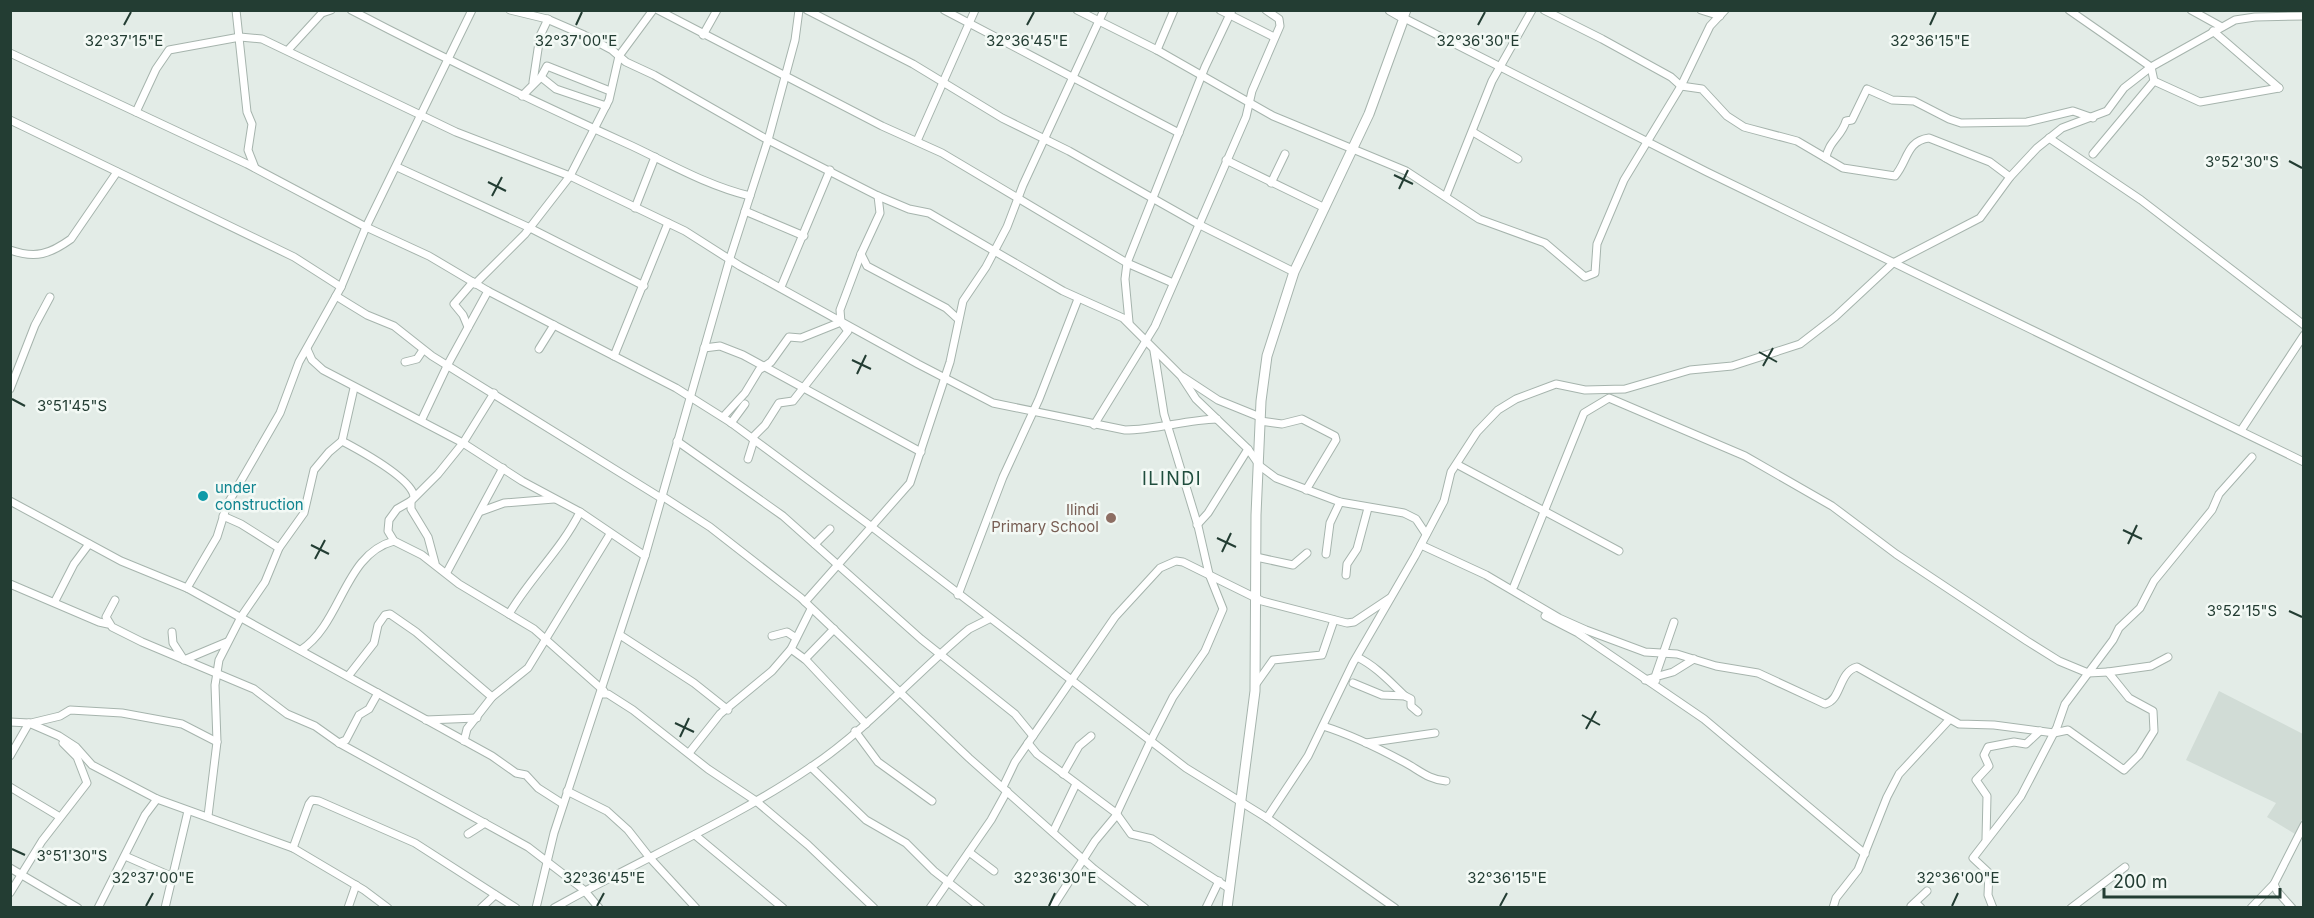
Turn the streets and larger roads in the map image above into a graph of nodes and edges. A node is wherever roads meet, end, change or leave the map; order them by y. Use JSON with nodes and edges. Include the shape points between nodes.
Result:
{"nodes":[{"id":1,"x":236,"y":10,"type":"edge"},
{"id":2,"x":331,"y":10,"type":"edge"},
{"id":3,"x":351,"y":10,"type":"edge"},
{"id":4,"x":472,"y":10,"type":"edge"},
{"id":5,"x":510,"y":10,"type":"edge"},
{"id":6,"x":653,"y":10,"type":"edge"},
{"id":7,"x":658,"y":10,"type":"edge"},
{"id":8,"x":717,"y":10,"type":"edge"},
{"id":9,"x":799,"y":10,"type":"edge"},
{"id":10,"x":807,"y":10,"type":"edge"},
{"id":11,"x":944,"y":10,"type":"edge"},
{"id":12,"x":975,"y":10,"type":"edge"},
{"id":13,"x":1077,"y":10,"type":"edge"},
{"id":14,"x":1104,"y":10,"type":"edge"},
{"id":15,"x":1174,"y":10,"type":"edge"},
{"id":16,"x":1220,"y":10,"type":"edge"},
{"id":17,"x":1266,"y":10,"type":"edge"},
{"id":18,"x":1390,"y":10,"type":"edge"},
{"id":19,"x":1532,"y":10,"type":"edge"},
{"id":20,"x":1544,"y":10,"type":"edge"},
{"id":21,"x":1701,"y":10,"type":"edge"},
{"id":22,"x":2069,"y":10,"type":"edge"},
{"id":23,"x":2191,"y":10,"type":"edge"},
{"id":24,"x":1230,"y":13,"type":"edge"},
{"id":25,"x":1723,"y":13,"type":"edge"},
{"id":26,"x":1406,"y":14,"type":"edge"},
{"id":27,"x":2304,"y":16,"type":"edge"},
{"id":28,"x":548,"y":19,"type":"junction"},
{"id":29,"x":1099,"y":22,"type":"junction"},
{"id":30,"x":969,"y":24,"type":"junction"},
{"id":31,"x":2220,"y":26,"type":"junction"},
{"id":32,"x":2213,"y":31,"type":"junction"},
{"id":33,"x":704,"y":35,"type":"junction"},
{"id":34,"x":240,"y":37,"type":"junction"},
{"id":35,"x":1274,"y":38,"type":"junction"},
{"id":36,"x":288,"y":50,"type":"junction"},
{"id":37,"x":1157,"y":50,"type":"junction"},
{"id":38,"x":10,"y":53,"type":"edge"},
{"id":39,"x":619,"y":56,"type":"junction"},
{"id":40,"x":446,"y":60,"type":"junction"},
{"id":41,"x":1500,"y":66,"type":"junction"},
{"id":42,"x":2151,"y":68,"type":"junction"},
{"id":43,"x":1202,"y":76,"type":"junction"},
{"id":44,"x":541,"y":77,"type":"junction"},
{"id":45,"x":785,"y":77,"type":"junction"},
{"id":46,"x":1072,"y":78,"type":"junction"},
{"id":47,"x":2154,"y":81,"type":"junction"},
{"id":48,"x":533,"y":82,"type":"junction"},
{"id":49,"x":941,"y":82,"type":"junction"},
{"id":50,"x":1681,"y":86,"type":"junction"},
{"id":51,"x":610,"y":91,"type":"junction"},
{"id":52,"x":522,"y":96,"type":"junction"},
{"id":53,"x":1248,"y":104,"type":"junction"},
{"id":54,"x":606,"y":106,"type":"junction"},
{"id":55,"x":136,"y":112,"type":"junction"},
{"id":56,"x":420,"y":114,"type":"junction"},
{"id":57,"x":2093,"y":118,"type":"junction"},
{"id":58,"x":10,"y":120,"type":"edge"},
{"id":59,"x":595,"y":130,"type":"junction"},
{"id":60,"x":1473,"y":132,"type":"junction"},
{"id":61,"x":1179,"y":133,"type":"junction"},
{"id":62,"x":1045,"y":138,"type":"junction"},
{"id":63,"x":2049,"y":138,"type":"junction"},
{"id":64,"x":768,"y":140,"type":"junction"},
{"id":65,"x":917,"y":141,"type":"junction"},
{"id":66,"x":1647,"y":141,"type":"junction"},
{"id":67,"x":1352,"y":149,"type":"junction"},
{"id":68,"x":1285,"y":154,"type":"dead end"},
{"id":69,"x":2093,"y":154,"type":"dead end"},
{"id":70,"x":655,"y":158,"type":"junction"},
{"id":71,"x":1827,"y":158,"type":"junction"},
{"id":72,"x":1518,"y":159,"type":"dead end"},
{"id":73,"x":1226,"y":160,"type":"junction"},
{"id":74,"x":397,"y":167,"type":"junction"},
{"id":75,"x":255,"y":168,"type":"junction"},
{"id":76,"x":830,"y":170,"type":"junction"},
{"id":77,"x":117,"y":172,"type":"junction"},
{"id":78,"x":570,"y":176,"type":"junction"},
{"id":79,"x":2010,"y":177,"type":"junction"},
{"id":80,"x":1271,"y":183,"type":"junction"},
{"id":81,"x":750,"y":196,"type":"junction"},
{"id":82,"x":878,"y":196,"type":"junction"},
{"id":83,"x":1446,"y":196,"type":"junction"},
{"id":84,"x":1019,"y":198,"type":"junction"},
{"id":85,"x":1152,"y":198,"type":"junction"},
{"id":86,"x":635,"y":207,"type":"junction"},
{"id":87,"x":1325,"y":208,"type":"junction"},
{"id":88,"x":745,"y":211,"type":"junction"},
{"id":89,"x":668,"y":224,"type":"junction"},
{"id":90,"x":1200,"y":225,"type":"junction"},
{"id":91,"x":366,"y":227,"type":"junction"},
{"id":92,"x":528,"y":227,"type":"junction"},
{"id":93,"x":804,"y":236,"type":"junction"},
{"id":94,"x":10,"y":250,"type":"edge"},
{"id":95,"x":993,"y":253,"type":"junction"},
{"id":96,"x":861,"y":254,"type":"junction"},
{"id":97,"x":730,"y":258,"type":"junction"},
{"id":98,"x":1127,"y":263,"type":"junction"},
{"id":99,"x":1893,"y":263,"type":"junction"},
{"id":100,"x":1294,"y":272,"type":"junction"},
{"id":101,"x":474,"y":283,"type":"junction"},
{"id":102,"x":1173,"y":283,"type":"junction"},
{"id":103,"x":644,"y":286,"type":"junction"},
{"id":104,"x":341,"y":287,"type":"junction"},
{"id":105,"x":781,"y":287,"type":"junction"},
{"id":106,"x":488,"y":291,"type":"junction"},
{"id":107,"x":336,"y":296,"type":"junction"},
{"id":108,"x":50,"y":297,"type":"dead end"},
{"id":109,"x":1078,"y":299,"type":"junction"},
{"id":110,"x":958,"y":319,"type":"junction"},
{"id":111,"x":841,"y":322,"type":"junction"},
{"id":112,"x":1129,"y":322,"type":"junction"},
{"id":113,"x":554,"y":325,"type":"junction"},
{"id":114,"x":2304,"y":326,"type":"edge"},
{"id":115,"x":468,"y":327,"type":"junction"},
{"id":116,"x":2304,"y":335,"type":"edge"},
{"id":117,"x":1145,"y":343,"type":"junction"},
{"id":118,"x":704,"y":348,"type":"junction"},
{"id":119,"x":307,"y":349,"type":"junction"},
{"id":120,"x":539,"y":349,"type":"dead end"},
{"id":121,"x":423,"y":350,"type":"junction"},
{"id":122,"x":1154,"y":351,"type":"junction"},
{"id":123,"x":614,"y":356,"type":"junction"},
{"id":124,"x":405,"y":362,"type":"dead end"},
{"id":125,"x":448,"y":363,"type":"junction"},
{"id":126,"x":764,"y":366,"type":"junction"},
{"id":127,"x":1181,"y":376,"type":"junction"},
{"id":128,"x":945,"y":378,"type":"junction"},
{"id":129,"x":802,"y":386,"type":"junction"},
{"id":130,"x":354,"y":388,"type":"junction"},
{"id":131,"x":10,"y":389,"type":"edge"},
{"id":132,"x":495,"y":393,"type":"junction"},
{"id":133,"x":690,"y":396,"type":"junction"},
{"id":134,"x":745,"y":404,"type":"dead end"},
{"id":135,"x":1033,"y":411,"type":"junction"},
{"id":136,"x":723,"y":417,"type":"junction"},
{"id":137,"x":422,"y":419,"type":"junction"},
{"id":138,"x":1217,"y":419,"type":"junction"},
{"id":139,"x":1260,"y":419,"type":"junction"},
{"id":140,"x":731,"y":423,"type":"junction"},
{"id":141,"x":1094,"y":424,"type":"junction"},
{"id":142,"x":1167,"y":426,"type":"junction"},
{"id":143,"x":2242,"y":429,"type":"dead end"},
{"id":144,"x":753,"y":439,"type":"junction"},
{"id":145,"x":342,"y":441,"type":"junction"},
{"id":146,"x":676,"y":441,"type":"junction"},
{"id":147,"x":463,"y":443,"type":"junction"},
{"id":148,"x":1248,"y":449,"type":"junction"},
{"id":149,"x":921,"y":452,"type":"junction"},
{"id":150,"x":2252,"y":457,"type":"dead end"},
{"id":151,"x":748,"y":459,"type":"dead end"},
{"id":152,"x":2304,"y":462,"type":"edge"},
{"id":153,"x":1260,"y":466,"type":"junction"},
{"id":154,"x":1460,"y":466,"type":"dead end"},
{"id":155,"x":503,"y":468,"type":"junction"},
{"id":156,"x":1306,"y":490,"type":"junction"},
{"id":157,"x":662,"y":497,"type":"junction"},
{"id":158,"x":412,"y":498,"type":"junction"},
{"id":159,"x":556,"y":499,"type":"junction"},
{"id":160,"x":10,"y":501,"type":"edge"},
{"id":161,"x":1340,"y":502,"type":"junction"},
{"id":162,"x":1368,"y":508,"type":"junction"},
{"id":163,"x":482,"y":511,"type":"junction"},
{"id":164,"x":1544,"y":511,"type":"junction"},
{"id":165,"x":580,"y":512,"type":"junction"},
{"id":166,"x":223,"y":516,"type":"junction"},
{"id":167,"x":1197,"y":525,"type":"junction"},
{"id":168,"x":872,"y":527,"type":"junction"},
{"id":169,"x":830,"y":529,"type":"dead end"},
{"id":170,"x":610,"y":534,"type":"junction"},
{"id":171,"x":1426,"y":534,"type":"junction"},
{"id":172,"x":393,"y":541,"type":"junction"},
{"id":173,"x":88,"y":544,"type":"junction"},
{"id":174,"x":815,"y":544,"type":"junction"},
{"id":175,"x":1420,"y":545,"type":"junction"},
{"id":176,"x":279,"y":548,"type":"junction"},
{"id":177,"x":1619,"y":551,"type":"dead end"},
{"id":178,"x":1307,"y":553,"type":"dead end"},
{"id":179,"x":1326,"y":554,"type":"dead end"},
{"id":180,"x":645,"y":556,"type":"junction"},
{"id":181,"x":1256,"y":557,"type":"junction"},
{"id":182,"x":435,"y":563,"type":"junction"},
{"id":183,"x":837,"y":566,"type":"junction"},
{"id":184,"x":447,"y":572,"type":"junction"},
{"id":185,"x":1209,"y":574,"type":"junction"},
{"id":186,"x":1346,"y":575,"type":"dead end"},
{"id":187,"x":10,"y":584,"type":"edge"},
{"id":188,"x":188,"y":588,"type":"junction"},
{"id":189,"x":1511,"y":588,"type":"junction"},
{"id":190,"x":958,"y":595,"type":"junction"},
{"id":191,"x":1393,"y":596,"type":"junction"},
{"id":192,"x":1255,"y":597,"type":"junction"},
{"id":193,"x":115,"y":600,"type":"dead end"},
{"id":194,"x":55,"y":602,"type":"junction"},
{"id":195,"x":805,"y":602,"type":"junction"},
{"id":196,"x":811,"y":609,"type":"junction"},
{"id":197,"x":509,"y":614,"type":"junction"},
{"id":198,"x":241,"y":616,"type":"junction"},
{"id":199,"x":989,"y":619,"type":"junction"},
{"id":200,"x":1334,"y":620,"type":"junction"},
{"id":201,"x":1674,"y":622,"type":"dead end"},
{"id":202,"x":108,"y":624,"type":"junction"},
{"id":203,"x":834,"y":629,"type":"junction"},
{"id":204,"x":172,"y":632,"type":"dead end"},
{"id":205,"x":620,"y":635,"type":"junction"},
{"id":206,"x":772,"y":636,"type":"dead end"},
{"id":207,"x":796,"y":638,"type":"junction"},
{"id":208,"x":546,"y":640,"type":"junction"},
{"id":209,"x":227,"y":642,"type":"junction"},
{"id":210,"x":791,"y":649,"type":"junction"},
{"id":211,"x":301,"y":650,"type":"junction"},
{"id":212,"x":1663,"y":652,"type":"junction"},
{"id":213,"x":942,"y":655,"type":"junction"},
{"id":214,"x":1357,"y":657,"type":"junction"},
{"id":215,"x":2168,"y":657,"type":"dead end"},
{"id":216,"x":805,"y":659,"type":"junction"},
{"id":217,"x":1694,"y":659,"type":"junction"},
{"id":218,"x":184,"y":660,"type":"junction"},
{"id":219,"x":216,"y":672,"type":"junction"},
{"id":220,"x":2108,"y":672,"type":"junction"},
{"id":221,"x":2088,"y":673,"type":"junction"},
{"id":222,"x":349,"y":675,"type":"junction"},
{"id":223,"x":1655,"y":676,"type":"junction"},
{"id":224,"x":1069,"y":680,"type":"junction"},
{"id":225,"x":1645,"y":680,"type":"junction"},
{"id":226,"x":1353,"y":683,"type":"dead end"},
{"id":227,"x":1255,"y":687,"type":"junction"},
{"id":228,"x":601,"y":688,"type":"junction"},
{"id":229,"x":1658,"y":689,"type":"junction"},
{"id":230,"x":378,"y":693,"type":"junction"},
{"id":231,"x":900,"y":694,"type":"junction"},
{"id":232,"x":1405,"y":696,"type":"junction"},
{"id":233,"x":492,"y":697,"type":"junction"},
{"id":234,"x":728,"y":710,"type":"junction"},
{"id":235,"x":1419,"y":712,"type":"dead end"},
{"id":236,"x":477,"y":718,"type":"junction"},
{"id":237,"x":426,"y":720,"type":"junction"},
{"id":238,"x":1949,"y":720,"type":"junction"},
{"id":239,"x":10,"y":722,"type":"edge"},
{"id":240,"x":29,"y":723,"type":"junction"},
{"id":241,"x":866,"y":724,"type":"junction"},
{"id":242,"x":1323,"y":726,"type":"junction"},
{"id":243,"x":855,"y":731,"type":"junction"},
{"id":244,"x":2040,"y":731,"type":"junction"},
{"id":245,"x":1435,"y":733,"type":"dead end"},
{"id":246,"x":2054,"y":733,"type":"junction"},
{"id":247,"x":1091,"y":736,"type":"dead end"},
{"id":248,"x":1031,"y":740,"type":"junction"},
{"id":249,"x":464,"y":741,"type":"junction"},
{"id":250,"x":1150,"y":741,"type":"junction"},
{"id":251,"x":217,"y":742,"type":"junction"},
{"id":252,"x":339,"y":743,"type":"junction"},
{"id":253,"x":1366,"y":743,"type":"junction"},
{"id":254,"x":689,"y":753,"type":"junction"},
{"id":255,"x":10,"y":756,"type":"edge"},
{"id":256,"x":811,"y":767,"type":"junction"},
{"id":257,"x":1063,"y":774,"type":"junction"},
{"id":258,"x":1446,"y":782,"type":"dead end"},
{"id":259,"x":1076,"y":784,"type":"junction"},
{"id":260,"x":10,"y":787,"type":"edge"},
{"id":261,"x":1005,"y":789,"type":"junction"},
{"id":262,"x":567,"y":791,"type":"junction"},
{"id":263,"x":157,"y":799,"type":"junction"},
{"id":264,"x":756,"y":801,"type":"junction"},
{"id":265,"x":932,"y":801,"type":"dead end"},
{"id":266,"x":1242,"y":803,"type":"junction"},
{"id":267,"x":563,"y":804,"type":"junction"},
{"id":268,"x":188,"y":811,"type":"junction"},
{"id":269,"x":1116,"y":813,"type":"junction"},
{"id":270,"x":208,"y":816,"type":"junction"},
{"id":271,"x":60,"y":817,"type":"junction"},
{"id":272,"x":1267,"y":818,"type":"junction"},
{"id":273,"x":485,"y":823,"type":"junction"},
{"id":274,"x":2304,"y":825,"type":"edge"},
{"id":275,"x":1053,"y":832,"type":"junction"},
{"id":276,"x":468,"y":834,"type":"dead end"},
{"id":277,"x":695,"y":835,"type":"junction"},
{"id":278,"x":1986,"y":839,"type":"dead end"},
{"id":279,"x":292,"y":848,"type":"junction"},
{"id":280,"x":969,"y":852,"type":"junction"},
{"id":281,"x":1864,"y":854,"type":"junction"},
{"id":282,"x":125,"y":856,"type":"junction"},
{"id":283,"x":650,"y":858,"type":"junction"},
{"id":284,"x":1083,"y":858,"type":"junction"},
{"id":285,"x":546,"y":862,"type":"junction"},
{"id":286,"x":2126,"y":867,"type":"dead end"},
{"id":287,"x":10,"y":868,"type":"edge"},
{"id":288,"x":994,"y":871,"type":"dead end"},
{"id":289,"x":21,"y":874,"type":"junction"},
{"id":290,"x":173,"y":877,"type":"junction"},
{"id":291,"x":949,"y":881,"type":"junction"},
{"id":292,"x":1219,"y":881,"type":"junction"},
{"id":293,"x":2274,"y":884,"type":"junction"},
{"id":294,"x":356,"y":885,"type":"junction"},
{"id":295,"x":1230,"y":889,"type":"junction"},
{"id":296,"x":584,"y":890,"type":"junction"},
{"id":297,"x":1927,"y":891,"type":"dead end"},
{"id":298,"x":10,"y":892,"type":"edge"},
{"id":299,"x":495,"y":894,"type":"junction"},
{"id":300,"x":78,"y":908,"type":"edge"},
{"id":301,"x":98,"y":908,"type":"edge"},
{"id":302,"x":165,"y":908,"type":"edge"},
{"id":303,"x":348,"y":908,"type":"edge"},
{"id":304,"x":388,"y":908,"type":"edge"},
{"id":305,"x":481,"y":908,"type":"edge"},
{"id":306,"x":516,"y":908,"type":"edge"},
{"id":307,"x":536,"y":908,"type":"edge"},
{"id":308,"x":554,"y":908,"type":"edge"},
{"id":309,"x":600,"y":908,"type":"edge"},
{"id":310,"x":696,"y":908,"type":"edge"},
{"id":311,"x":783,"y":908,"type":"edge"},
{"id":312,"x":874,"y":908,"type":"edge"},
{"id":313,"x":930,"y":908,"type":"edge"},
{"id":314,"x":981,"y":908,"type":"edge"},
{"id":315,"x":1052,"y":908,"type":"edge"},
{"id":316,"x":1145,"y":908,"type":"edge"},
{"id":317,"x":1206,"y":908,"type":"edge"},
{"id":318,"x":1227,"y":908,"type":"edge"},
{"id":319,"x":1395,"y":908,"type":"edge"},
{"id":320,"x":1833,"y":908,"type":"edge"},
{"id":321,"x":1921,"y":908,"type":"edge"},
{"id":322,"x":1993,"y":908,"type":"edge"},
{"id":323,"x":2071,"y":908,"type":"edge"},
{"id":324,"x":2251,"y":908,"type":"edge"},
{"id":325,"x":2292,"y":908,"type":"edge"}],
"edges":[{"from":1,"to":34,"type":"street"},
{"from":2,"to":36,"type":"street","via":[[322,13]]},
{"from":3,"to":40,"type":"street"},
{"from":4,"to":40,"type":"street"},
{"from":5,"to":28,"type":"street"},
{"from":6,"to":39,"type":"street"},
{"from":7,"to":33,"type":"street"},
{"from":8,"to":33,"type":"street"},
{"from":9,"to":45,"type":"street"},
{"from":10,"to":49,"type":"street"},
{"from":11,"to":30,"type":"street"},
{"from":12,"to":30,"type":"street"},
{"from":13,"to":29,"type":"street"},
{"from":14,"to":29,"type":"street"},
{"from":15,"to":37,"type":"street"},
{"from":16,"to":24,"type":"street"},
{"from":17,"to":35,"type":"street","via":[[1279,19]]},
{"from":18,"to":26,"type":"street"},
{"from":19,"to":41,"type":"street"},
{"from":20,"to":50,"type":"street","via":[[1671,77]]},
{"from":21,"to":25,"type":"street"},
{"from":22,"to":42,"type":"street"},
{"from":23,"to":31,"type":"street"},
{"from":24,"to":35,"type":"street"},
{"from":24,"to":43,"type":"street"},
{"from":25,"to":50,"type":"street","via":[[1710,26]]},
{"from":26,"to":41,"type":"street"},
{"from":26,"to":67,"type":"street"},
{"from":27,"to":31,"type":"street","via":[[2255,16]]},
{"from":28,"to":39,"type":"street"},
{"from":28,"to":48,"type":"street","via":[[540,36]]},
{"from":29,"to":37,"type":"street"},
{"from":29,"to":46,"type":"street"},
{"from":30,"to":46,"type":"street"},
{"from":30,"to":49,"type":"street"},
{"from":31,"to":32,"type":"street"},
{"from":32,"to":42,"type":"street"},
{"from":32,"to":47,"type":"street","via":[[2279,88],[2200,102]]},
{"from":33,"to":45,"type":"street"},
{"from":34,"to":36,"type":"street","via":[[262,39]]},
{"from":34,"to":55,"type":"street","via":[[169,50]]},
{"from":34,"to":75,"type":"street","via":[[247,112],[252,124],[248,150]]},
{"from":35,"to":53,"type":"street"},
{"from":36,"to":56,"type":"street"},
{"from":37,"to":43,"type":"street"},
{"from":38,"to":55,"type":"street"},
{"from":39,"to":51,"type":"street"},
{"from":39,"to":64,"type":"street"},
{"from":40,"to":52,"type":"street"},
{"from":40,"to":56,"type":"street"},
{"from":41,"to":60,"type":"street"},
{"from":41,"to":66,"type":"street"},
{"from":42,"to":47,"type":"street"},
{"from":42,"to":57,"type":"street","via":[[2124,88],[2107,111]]},
{"from":43,"to":53,"type":"street"},
{"from":43,"to":61,"type":"street"},
{"from":44,"to":48,"type":"street"},
{"from":44,"to":51,"type":"street","via":[[547,66]]},
{"from":44,"to":54,"type":"street","via":[[556,89]]},
{"from":45,"to":64,"type":"street"},
{"from":45,"to":65,"type":"street"},
{"from":46,"to":61,"type":"street"},
{"from":46,"to":62,"type":"street"},
{"from":47,"to":69,"type":"street"},
{"from":48,"to":52,"type":"street"},
{"from":49,"to":62,"type":"street"},
{"from":49,"to":65,"type":"street"},
{"from":50,"to":66,"type":"street"},
{"from":50,"to":71,"type":"street","via":[[1702,89],[1739,125],[1797,141]]},
{"from":51,"to":54,"type":"street"},
{"from":52,"to":59,"type":"street"},
{"from":53,"to":67,"type":"street"},
{"from":53,"to":73,"type":"street"},
{"from":54,"to":59,"type":"street"},
{"from":55,"to":75,"type":"street"},
{"from":56,"to":74,"type":"street"},
{"from":56,"to":78,"type":"street","via":[[480,143]]},
{"from":57,"to":63,"type":"street","via":[[2064,126]]},
{"from":57,"to":71,"type":"street","via":[[2073,111],[2027,122],[1961,123],[1914,101],[1892,100],[1868,88],[1852,120],[1846,122],[1842,134],[1830,146]]},
{"from":58,"to":77,"type":"street"},
{"from":59,"to":70,"type":"street"},
{"from":59,"to":78,"type":"street"},
{"from":60,"to":72,"type":"street"},
{"from":60,"to":83,"type":"street"},
{"from":61,"to":85,"type":"street"},
{"from":62,"to":84,"type":"street"},
{"from":62,"to":85,"type":"street"},
{"from":63,"to":79,"type":"street"},
{"from":63,"to":114,"type":"street","via":[[2141,200]]},
{"from":64,"to":76,"type":"street"},
{"from":64,"to":81,"type":"street"},
{"from":65,"to":84,"type":"street"},
{"from":66,"to":83,"type":"street","via":[[1612,206],[1597,244],[1595,273],[1589,277],[1545,243],[1484,221]]},
{"from":66,"to":99,"type":"street"},
{"from":67,"to":83,"type":"street","via":[[1406,171]]},
{"from":67,"to":87,"type":"street"},
{"from":68,"to":80,"type":"street"},
{"from":70,"to":81,"type":"street","via":[[724,189]]},
{"from":70,"to":86,"type":"street"},
{"from":71,"to":79,"type":"street","via":[[1846,169],[1895,176],[1912,145],[1929,138],[1990,162]]},
{"from":73,"to":80,"type":"street"},
{"from":73,"to":90,"type":"street"},
{"from":74,"to":91,"type":"street"},
{"from":74,"to":92,"type":"street"},
{"from":75,"to":91,"type":"street"},
{"from":76,"to":82,"type":"street"},
{"from":76,"to":93,"type":"street"},
{"from":77,"to":94,"type":"street","via":[[71,239],[38,256]]},
{"from":77,"to":104,"type":"street","via":[[294,257]]},
{"from":78,"to":86,"type":"street"},
{"from":78,"to":92,"type":"street"},
{"from":79,"to":99,"type":"street","via":[[1980,218]]},
{"from":80,"to":87,"type":"street"},
{"from":81,"to":88,"type":"street"},
{"from":82,"to":95,"type":"street","via":[[929,213]]},
{"from":82,"to":96,"type":"street","via":[[880,213]]},
{"from":84,"to":95,"type":"street"},
{"from":84,"to":98,"type":"street"},
{"from":85,"to":90,"type":"street"},
{"from":85,"to":98,"type":"street"},
{"from":86,"to":89,"type":"street"},
{"from":87,"to":100,"type":"street"},
{"from":88,"to":93,"type":"street"},
{"from":88,"to":97,"type":"street"},
{"from":89,"to":97,"type":"street"},
{"from":89,"to":103,"type":"street"},
{"from":90,"to":100,"type":"street"},
{"from":90,"to":102,"type":"street"},
{"from":91,"to":101,"type":"street","via":[[429,256]]},
{"from":91,"to":104,"type":"street"},
{"from":92,"to":101,"type":"street"},
{"from":92,"to":103,"type":"street"},
{"from":93,"to":105,"type":"street"},
{"from":95,"to":109,"type":"street","via":[[1017,262]]},
{"from":95,"to":110,"type":"street","via":[[967,292]]},
{"from":96,"to":110,"type":"street","via":[[867,266],[946,308]]},
{"from":96,"to":111,"type":"street","via":[[840,310]]},
{"from":97,"to":105,"type":"street"},
{"from":97,"to":118,"type":"street"},
{"from":98,"to":102,"type":"street"},
{"from":98,"to":112,"type":"street"},
{"from":99,"to":152,"type":"street"},
{"from":99,"to":171,"type":"street","via":[[1835,316],[1791,348],[1723,369],[1690,370],[1625,389],[1585,390],[1556,384],[1503,406],[1477,432],[1457,463],[1448,479],[1444,501]]},
{"from":100,"to":139,"type":"street","via":[[1267,356]]},
{"from":101,"to":106,"type":"street"},
{"from":101,"to":115,"type":"street","via":[[454,304]]},
{"from":102,"to":117,"type":"street"},
{"from":103,"to":123,"type":"street"},
{"from":104,"to":107,"type":"street"},
{"from":105,"to":111,"type":"street"},
{"from":106,"to":113,"type":"street"},
{"from":106,"to":115,"type":"street"},
{"from":107,"to":119,"type":"street"},
{"from":107,"to":121,"type":"street","via":[[394,326]]},
{"from":108,"to":131,"type":"street","via":[[34,325]]},
{"from":109,"to":112,"type":"street"},
{"from":109,"to":135,"type":"street"},
{"from":110,"to":128,"type":"street"},
{"from":111,"to":126,"type":"street","via":[[801,338],[789,337]]},
{"from":111,"to":128,"type":"street"},
{"from":111,"to":129,"type":"street","via":[[848,331]]},
{"from":112,"to":117,"type":"street"},
{"from":113,"to":120,"type":"street"},
{"from":113,"to":123,"type":"street"},
{"from":115,"to":125,"type":"street"},
{"from":116,"to":143,"type":"street"},
{"from":117,"to":122,"type":"street"},
{"from":117,"to":141,"type":"street"},
{"from":118,"to":126,"type":"street","via":[[720,346]]},
{"from":118,"to":133,"type":"street"},
{"from":119,"to":130,"type":"street","via":[[323,370]]},
{"from":119,"to":166,"type":"street","via":[[280,414]]},
{"from":121,"to":124,"type":"street","via":[[417,359]]},
{"from":121,"to":125,"type":"street"},
{"from":122,"to":127,"type":"street"},
{"from":122,"to":142,"type":"street"},
{"from":123,"to":133,"type":"street"},
{"from":125,"to":132,"type":"street"},
{"from":125,"to":137,"type":"street"},
{"from":126,"to":129,"type":"street"},
{"from":126,"to":136,"type":"street"},
{"from":127,"to":138,"type":"street","via":[[1196,399]]},
{"from":127,"to":139,"type":"street","via":[[1218,400]]},
{"from":128,"to":135,"type":"street","via":[[997,404]]},
{"from":128,"to":149,"type":"street"},
{"from":129,"to":144,"type":"street","via":[[793,401],[779,403]]},
{"from":129,"to":149,"type":"street"},
{"from":130,"to":137,"type":"street"},
{"from":130,"to":145,"type":"street"},
{"from":132,"to":147,"type":"street"},
{"from":132,"to":157,"type":"street","via":[[564,440]]},
{"from":133,"to":136,"type":"street"},
{"from":133,"to":146,"type":"street"},
{"from":134,"to":140,"type":"street"},
{"from":135,"to":141,"type":"street"},
{"from":135,"to":190,"type":"street"},
{"from":136,"to":140,"type":"street"},
{"from":137,"to":147,"type":"street"},
{"from":138,"to":142,"type":"street"},
{"from":138,"to":148,"type":"street"},
{"from":139,"to":153,"type":"street"},
{"from":139,"to":156,"type":"street","via":[[1282,424],[1302,419],[1335,436]]},
{"from":140,"to":144,"type":"street"},
{"from":141,"to":142,"type":"street","via":[[1125,430]]},
{"from":142,"to":167,"type":"street"},
{"from":144,"to":151,"type":"street"},
{"from":144,"to":168,"type":"street"},
{"from":145,"to":158,"type":"street","via":[[403,480],[410,486]]},
{"from":145,"to":176,"type":"street","via":[[314,470],[304,513]]},
{"from":146,"to":157,"type":"street"},
{"from":146,"to":174,"type":"street","via":[[766,502]]},
{"from":147,"to":155,"type":"street"},
{"from":147,"to":158,"type":"street"},
{"from":148,"to":153,"type":"street"},
{"from":148,"to":167,"type":"street"},
{"from":149,"to":168,"type":"street","via":[[910,483]]},
{"from":150,"to":221,"type":"street","via":[[2219,494],[2212,510],[2154,581],[2140,608],[2119,628]]},
{"from":153,"to":156,"type":"street","via":[[1280,480]]},
{"from":153,"to":181,"type":"street"},
{"from":154,"to":164,"type":"street"},
{"from":155,"to":159,"type":"street"},
{"from":155,"to":163,"type":"street"},
{"from":156,"to":161,"type":"street"},
{"from":157,"to":180,"type":"street"},
{"from":157,"to":195,"type":"street","via":[[719,534]]},
{"from":158,"to":172,"type":"street","via":[[389,520],[388,531]]},
{"from":158,"to":182,"type":"street","via":[[411,509],[428,537]]},
{"from":159,"to":163,"type":"street","via":[[504,503]]},
{"from":159,"to":165,"type":"street"},
{"from":160,"to":173,"type":"street"},
{"from":161,"to":162,"type":"street"},
{"from":161,"to":179,"type":"street","via":[[1330,523]]},
{"from":162,"to":171,"type":"street","via":[[1409,515]]},
{"from":162,"to":186,"type":"street"},
{"from":163,"to":184,"type":"street"},
{"from":164,"to":177,"type":"street"},
{"from":164,"to":189,"type":"street"},
{"from":164,"to":221,"type":"street","via":[[1584,414],[1609,398],[1745,456],[1812,495],[1990,618],[2060,661]]},
{"from":165,"to":170,"type":"street"},
{"from":165,"to":197,"type":"street","via":[[565,540],[527,584]]},
{"from":166,"to":176,"type":"street"},
{"from":166,"to":188,"type":"street","via":[[218,537]]},
{"from":167,"to":185,"type":"street"},
{"from":168,"to":183,"type":"street"},
{"from":168,"to":190,"type":"street"},
{"from":169,"to":174,"type":"street"},
{"from":170,"to":180,"type":"street"},
{"from":170,"to":208,"type":"street"},
{"from":171,"to":175,"type":"street"},
{"from":172,"to":182,"type":"street"},
{"from":172,"to":211,"type":"street","via":[[363,558],[336,608]]},
{"from":173,"to":188,"type":"street"},
{"from":173,"to":194,"type":"street"},
{"from":174,"to":183,"type":"street"},
{"from":175,"to":189,"type":"street"},
{"from":175,"to":191,"type":"street"},
{"from":176,"to":198,"type":"street","via":[[265,582]]},
{"from":178,"to":181,"type":"street","via":[[1293,565]]},
{"from":180,"to":205,"type":"street"},
{"from":181,"to":192,"type":"street"},
{"from":182,"to":184,"type":"street"},
{"from":183,"to":195,"type":"street"},
{"from":183,"to":213,"type":"street"},
{"from":184,"to":197,"type":"street","via":[[459,584]]},
{"from":185,"to":192,"type":"street"},
{"from":185,"to":224,"type":"street","via":[[1179,561],[1160,568],[1114,617]]},
{"from":185,"to":250,"type":"street","via":[[1222,614]]},
{"from":187,"to":194,"type":"street"},
{"from":188,"to":198,"type":"street"},
{"from":189,"to":212,"type":"street","via":[[1586,630],[1645,652]]},
{"from":189,"to":225,"type":"street"},
{"from":190,"to":199,"type":"street"},
{"from":191,"to":200,"type":"street","via":[[1354,622]]},
{"from":191,"to":214,"type":"street"},
{"from":192,"to":200,"type":"street"},
{"from":192,"to":227,"type":"street"},
{"from":193,"to":202,"type":"street","via":[[106,617]]},
{"from":194,"to":202,"type":"street"},
{"from":195,"to":196,"type":"street"},
{"from":196,"to":203,"type":"street"},
{"from":196,"to":207,"type":"street"},
{"from":197,"to":208,"type":"street"},
{"from":198,"to":209,"type":"street"},
{"from":198,"to":211,"type":"street"},
{"from":199,"to":213,"type":"street","via":[[969,629]]},
{"from":199,"to":224,"type":"street"},
{"from":200,"to":227,"type":"street","via":[[1322,655],[1273,660]]},
{"from":201,"to":212,"type":"street"},
{"from":202,"to":218,"type":"street"},
{"from":203,"to":216,"type":"street"},
{"from":203,"to":231,"type":"street"},
{"from":204,"to":218,"type":"street","via":[[173,643]]},
{"from":205,"to":228,"type":"street"},
{"from":205,"to":234,"type":"street"},
{"from":206,"to":207,"type":"street","via":[[787,632]]},
{"from":207,"to":210,"type":"street"},
{"from":208,"to":228,"type":"street"},
{"from":208,"to":233,"type":"street","via":[[524,673]]},
{"from":209,"to":218,"type":"street"},
{"from":209,"to":219,"type":"street"},
{"from":210,"to":216,"type":"street"},
{"from":210,"to":234,"type":"street"},
{"from":211,"to":222,"type":"street"},
{"from":212,"to":217,"type":"street"},
{"from":212,"to":223,"type":"street"},
{"from":213,"to":231,"type":"street"},
{"from":213,"to":248,"type":"street","via":[[1015,714]]},
{"from":214,"to":232,"type":"street"},
{"from":214,"to":242,"type":"street"},
{"from":215,"to":220,"type":"street","via":[[2151,666]]},
{"from":216,"to":241,"type":"street"},
{"from":217,"to":223,"type":"street","via":[[1673,672]]},
{"from":217,"to":238,"type":"street","via":[[1758,674],[1825,704],[1833,700],[1847,673],[1857,667]]},
{"from":218,"to":219,"type":"street"},
{"from":219,"to":251,"type":"street"},
{"from":219,"to":252,"type":"street","via":[[261,692],[287,714],[315,726]]},
{"from":220,"to":221,"type":"street"},
{"from":220,"to":246,"type":"street","via":[[2129,698],[2153,711],[2154,730],[2139,755],[2124,770],[2068,730]]},
{"from":221,"to":246,"type":"street","via":[[2065,704]]},
{"from":222,"to":230,"type":"street"},
{"from":222,"to":233,"type":"street","via":[[374,643],[380,621],[390,614]]},
{"from":223,"to":225,"type":"street"},
{"from":223,"to":229,"type":"street"},
{"from":224,"to":248,"type":"street"},
{"from":224,"to":250,"type":"street"},
{"from":225,"to":229,"type":"street"},
{"from":226,"to":232,"type":"street","via":[[1382,695]]},
{"from":227,"to":266,"type":"street"},
{"from":228,"to":254,"type":"street","via":[[603,694],[608,693]]},
{"from":228,"to":262,"type":"street"},
{"from":229,"to":281,"type":"street","via":[[1736,744]]},
{"from":230,"to":237,"type":"street"},
{"from":230,"to":252,"type":"street","via":[[369,709],[359,715],[346,740]]},
{"from":231,"to":241,"type":"street"},
{"from":231,"to":261,"type":"street"},
{"from":232,"to":235,"type":"street"},
{"from":233,"to":236,"type":"street"},
{"from":234,"to":254,"type":"street","via":[[720,714]]},
{"from":236,"to":237,"type":"street"},
{"from":236,"to":249,"type":"street","via":[[465,732]]},
{"from":237,"to":249,"type":"street"},
{"from":238,"to":244,"type":"street"},
{"from":238,"to":281,"type":"street","via":[[1899,774]]},
{"from":239,"to":240,"type":"street"},
{"from":240,"to":251,"type":"street","via":[[60,717],[70,710],[122,713],[182,724]]},
{"from":240,"to":255,"type":"street"},
{"from":240,"to":263,"type":"street","via":[[59,736],[92,765]]},
{"from":240,"to":271,"type":"street","via":[[32,729],[52,735],[71,749],[87,777],[85,786]]},
{"from":241,"to":243,"type":"street"},
{"from":242,"to":253,"type":"street"},
{"from":242,"to":272,"type":"street"},
{"from":243,"to":256,"type":"street"},
{"from":243,"to":265,"type":"street","via":[[878,762]]},
{"from":244,"to":246,"type":"street"},
{"from":244,"to":278,"type":"street","via":[[2026,744],[1988,747],[1984,755],[1989,766],[1976,780],[1987,796]]},
{"from":245,"to":253,"type":"street"},
{"from":246,"to":322,"type":"street","via":[[2020,796],[1973,858],[1989,873],[1988,895]]},
{"from":247,"to":257,"type":"street","via":[[1079,746]]},
{"from":248,"to":257,"type":"street","via":[[1037,754]]},
{"from":248,"to":261,"type":"street","via":[[1015,762]]},
{"from":249,"to":267,"type":"street","via":[[526,775]]},
{"from":250,"to":266,"type":"street"},
{"from":250,"to":269,"type":"street"},
{"from":251,"to":270,"type":"street"},
{"from":252,"to":273,"type":"street"},
{"from":253,"to":258,"type":"street","via":[[1432,780]]},
{"from":254,"to":264,"type":"street"},
{"from":256,"to":264,"type":"street"},
{"from":256,"to":291,"type":"street","via":[[866,820],[897,836],[934,872]]},
{"from":257,"to":259,"type":"street"},
{"from":259,"to":269,"type":"street"},
{"from":259,"to":275,"type":"street"},
{"from":260,"to":271,"type":"street"},
{"from":261,"to":275,"type":"street"},
{"from":261,"to":280,"type":"street","via":[[991,820]]},
{"from":262,"to":267,"type":"street"},
{"from":262,"to":283,"type":"street","via":[[607,811]]},
{"from":263,"to":268,"type":"street"},
{"from":263,"to":282,"type":"street"},
{"from":264,"to":277,"type":"street"},
{"from":264,"to":312,"type":"street"},
{"from":266,"to":272,"type":"street"},
{"from":266,"to":295,"type":"street"},
{"from":267,"to":285,"type":"street"},
{"from":268,"to":270,"type":"street"},
{"from":268,"to":290,"type":"street"},
{"from":269,"to":284,"type":"street"},
{"from":269,"to":292,"type":"street","via":[[1131,834],[1152,839]]},
{"from":270,"to":279,"type":"street"},
{"from":271,"to":289,"type":"street"},
{"from":272,"to":319,"type":"street"},
{"from":273,"to":276,"type":"street"},
{"from":273,"to":285,"type":"street"},
{"from":274,"to":293,"type":"street"},
{"from":275,"to":284,"type":"street"},
{"from":277,"to":283,"type":"street"},
{"from":277,"to":311,"type":"street"},
{"from":279,"to":294,"type":"street"},
{"from":279,"to":299,"type":"street","via":[[309,804],[319,801],[411,841]]},
{"from":280,"to":288,"type":"street"},
{"from":280,"to":291,"type":"street"},
{"from":281,"to":320,"type":"street"},
{"from":282,"to":290,"type":"street"},
{"from":282,"to":301,"type":"street"},
{"from":283,"to":296,"type":"street"},
{"from":283,"to":310,"type":"street"},
{"from":284,"to":315,"type":"street"},
{"from":284,"to":316,"type":"street"},
{"from":285,"to":296,"type":"street"},
{"from":285,"to":307,"type":"street"},
{"from":286,"to":323,"type":"street"},
{"from":287,"to":289,"type":"street"},
{"from":289,"to":298,"type":"street"},
{"from":289,"to":300,"type":"street"},
{"from":290,"to":302,"type":"street"},
{"from":291,"to":313,"type":"street"},
{"from":291,"to":314,"type":"street"},
{"from":292,"to":295,"type":"street"},
{"from":292,"to":317,"type":"street"},
{"from":293,"to":324,"type":"street"},
{"from":293,"to":325,"type":"street"},
{"from":294,"to":303,"type":"street"},
{"from":294,"to":304,"type":"street"},
{"from":295,"to":318,"type":"street"},
{"from":296,"to":308,"type":"street"},
{"from":296,"to":309,"type":"street"},
{"from":297,"to":321,"type":"street","via":[[1911,906],[1916,903]]},
{"from":299,"to":305,"type":"street"},
{"from":299,"to":306,"type":"street"}]}
